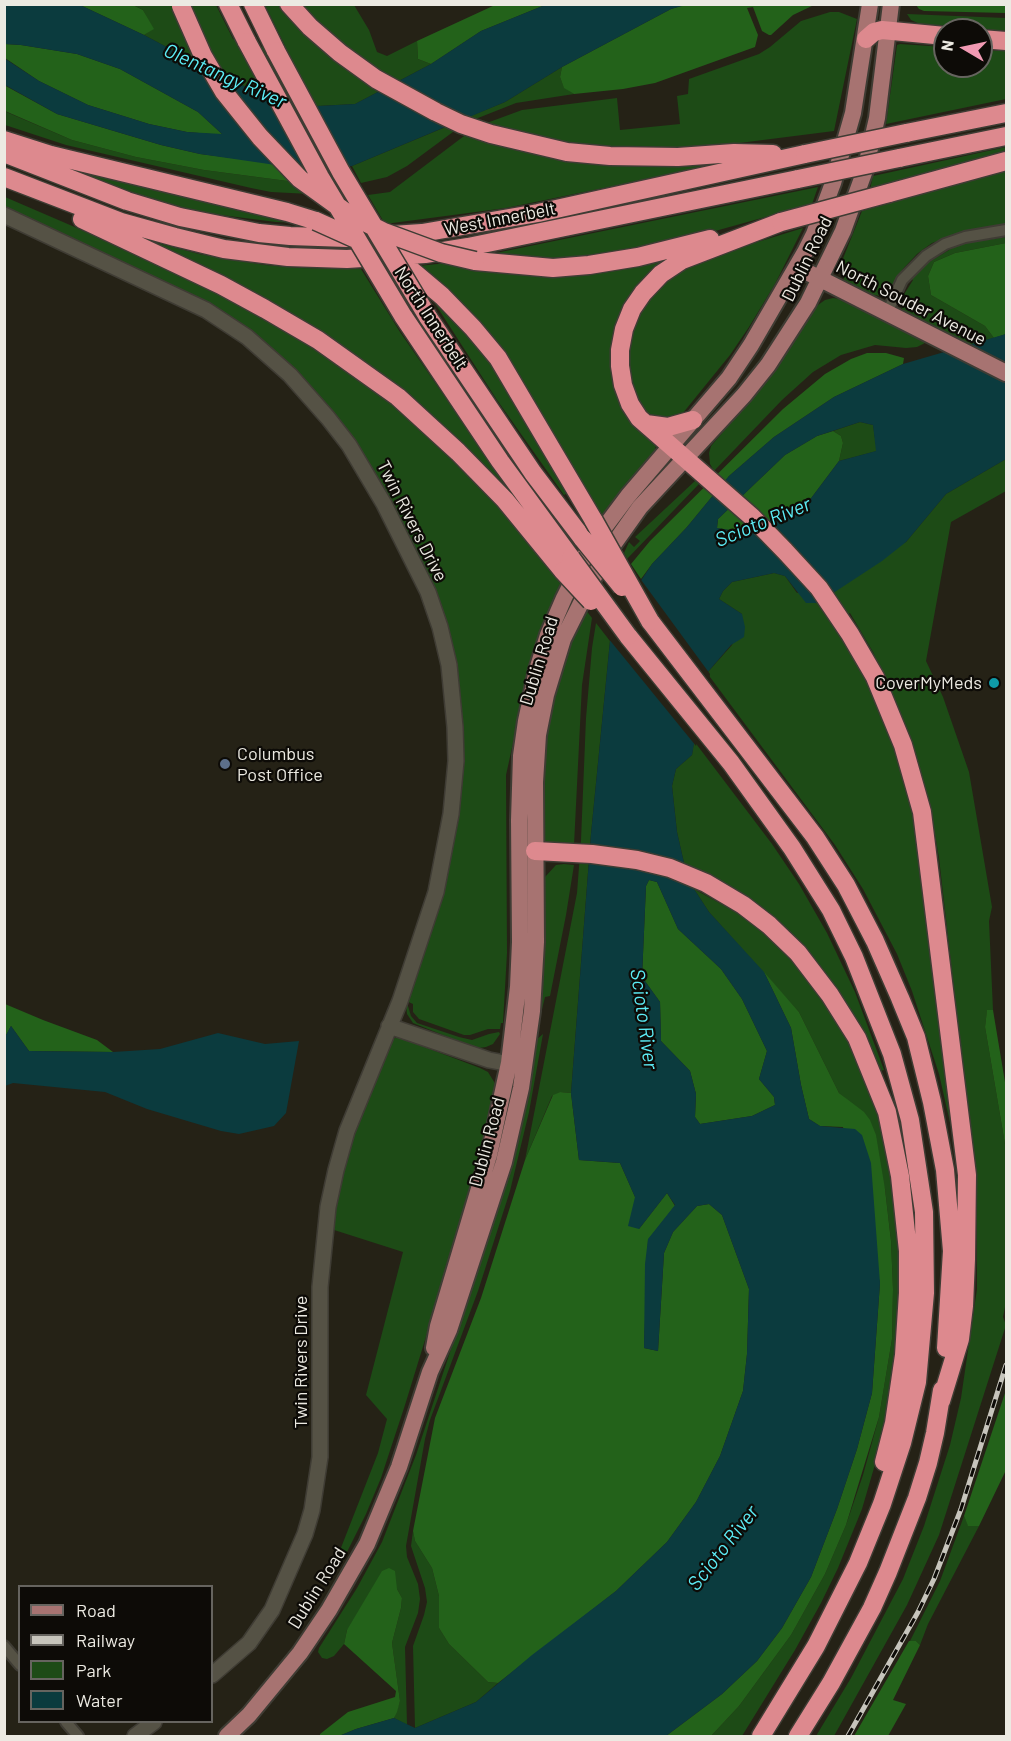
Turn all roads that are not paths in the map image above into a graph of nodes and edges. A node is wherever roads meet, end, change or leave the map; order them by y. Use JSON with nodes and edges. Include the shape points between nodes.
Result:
{"nodes":[{"id":1,"x":228,"y":4,"type":"edge"},
{"id":2,"x":253,"y":4,"type":"edge"},
{"id":3,"x":290,"y":4,"type":"edge"},
{"id":4,"x":870,"y":4,"type":"edge"},
{"id":5,"x":891,"y":4,"type":"edge"},
{"id":6,"x":181,"y":5,"type":"edge"},
{"id":7,"x":888,"y":30,"type":"junction"},
{"id":8,"x":933,"y":35,"type":"edge"},
{"id":9,"x":866,"y":39,"type":"junction"},
{"id":10,"x":1006,"y":113,"type":"edge"},
{"id":11,"x":1006,"y":136,"type":"edge"},
{"id":12,"x":4,"y":140,"type":"edge"},
{"id":13,"x":4,"y":153,"type":"edge"},
{"id":14,"x":805,"y":154,"type":"junction"},
{"id":15,"x":1006,"y":161,"type":"edge"},
{"id":16,"x":4,"y":177,"type":"edge"},
{"id":17,"x":4,"y":183,"type":"edge"},
{"id":18,"x":4,"y":215,"type":"edge"},
{"id":19,"x":781,"y":222,"type":"junction"},
{"id":20,"x":1006,"y":230,"type":"edge"},
{"id":21,"x":797,"y":267,"type":"junction"},
{"id":22,"x":821,"y":279,"type":"junction"},
{"id":23,"x":887,"y":313,"type":"junction"},
{"id":24,"x":1006,"y":373,"type":"edge"},
{"id":25,"x":693,"y":420,"type":"junction"},
{"id":26,"x":644,"y":423,"type":"junction"},
{"id":27,"x":677,"y":452,"type":"junction"},
{"id":28,"x":567,"y":565,"type":"junction"},
{"id":29,"x":554,"y":621,"type":"junction"},
{"id":30,"x":650,"y":621,"type":"junction"},
{"id":31,"x":535,"y":852,"type":"junction"},
{"id":32,"x":389,"y":1026,"type":"junction"},
{"id":33,"x":517,"y":1065,"type":"junction"},
{"id":34,"x":941,"y":1401,"type":"junction"},
{"id":35,"x":858,"y":1563,"type":"junction"},
{"id":36,"x":4,"y":1647,"type":"edge"},
{"id":37,"x":18,"y":1663,"type":"edge"},
{"id":38,"x":213,"y":1674,"type":"edge"},
{"id":39,"x":67,"y":1723,"type":"edge"},
{"id":40,"x":153,"y":1723,"type":"edge"},
{"id":41,"x":78,"y":1737,"type":"edge"},
{"id":42,"x":135,"y":1737,"type":"edge"},
{"id":43,"x":227,"y":1737,"type":"edge"},
{"id":44,"x":761,"y":1737,"type":"edge"},
{"id":45,"x":798,"y":1737,"type":"edge"}],
"edges":[{"from":1,"to":28,"type":"highway","name":"North Innerbelt","bridge":true,"via":[[326,187],[403,316]]},
{"from":2,"to":30,"type":"highway","name":"North Innerbelt","bridge":true,"via":[[341,172],[428,317],[534,473]]},
{"from":3,"to":14,"type":"highway","via":[[310,27],[376,79],[462,124],[491,134],[548,148],[610,156]]},
{"from":4,"to":9,"type":"main road","name":"Dublin Road"},
{"from":5,"to":7,"type":"main road","name":"Dublin Road"},
{"from":6,"to":19,"type":"highway","bridge":true,"via":[[224,92],[300,178],[347,213],[441,254],[553,268],[589,265]]},
{"from":7,"to":8,"type":"highway"},
{"from":7,"to":9,"type":"highway","via":[[874,32]]},
{"from":7,"to":22,"type":"main road","name":"Dublin Road","via":[[877,118],[865,170]]},
{"from":9,"to":21,"type":"main road","name":"Dublin Road","via":[[853,113],[833,183]]},
{"from":10,"to":14,"type":"highway","name":"West Innerbelt","bridge":true},
{"from":11,"to":16,"type":"highway","name":"West Innerbelt","bridge":true,"via":[[425,254],[347,259],[288,258],[224,249],[121,222]]},
{"from":12,"to":30,"type":"highway","bridge":true,"via":[[316,221],[410,269],[442,296],[498,358]]},
{"from":13,"to":14,"type":"highway","name":"West Innerbelt","via":[[127,201],[180,217],[258,233],[335,238],[422,233],[538,213]]},
{"from":15,"to":19,"type":"highway","bridge":true},
{"from":17,"to":28,"type":"highway","via":[[221,285],[318,340],[398,398],[459,452]]},
{"from":18,"to":32,"type":"main road","name":"Twin Rivers Drive","via":[[198,306],[257,344],[306,392],[349,445],[418,568],[440,627],[448,665],[456,761],[451,814],[436,891]]},
{"from":19,"to":26,"type":"highway","via":[[682,260],[661,274],[637,301],[624,329],[620,366],[630,404]]},
{"from":20,"to":23,"type":"street","via":[[965,237],[926,256],[902,280]]},
{"from":21,"to":22,"type":"main road","name":"North Souder Avenue"},
{"from":21,"to":25,"type":"main road","name":"Dublin Road","via":[[746,353]]},
{"from":22,"to":23,"type":"main road","name":"North Souder Avenue"},
{"from":22,"to":27,"type":"main road","name":"Dublin Road","via":[[797,322],[744,395]]},
{"from":23,"to":24,"type":"main road","name":"North Souder Avenue"},
{"from":25,"to":26,"type":"highway","via":[[668,427]]},
{"from":25,"to":27,"type":"main road","name":"Dublin Road"},
{"from":26,"to":27,"type":"highway"},
{"from":27,"to":29,"type":"main road","name":"Dublin Road","via":[[628,496],[589,548]]},
{"from":27,"to":31,"type":"main road","name":"Dublin Road","via":[[603,559],[563,639],[538,735]]},
{"from":27,"to":34,"type":"highway","via":[[752,517],[819,588],[875,676],[903,745],[922,812],[967,1174],[960,1339]]},
{"from":28,"to":35,"type":"highway","bridge":true,"via":[[578,589],[628,636],[731,763],[792,848],[831,910],[854,957],[892,1054],[910,1120],[924,1212],[924,1293],[916,1382],[902,1443]]},
{"from":29,"to":31,"type":"main road","via":[[554,650],[533,733],[529,819]]},
{"from":29,"to":33,"type":"main road","name":"Dublin Road","via":[[537,670],[521,756]]},
{"from":30,"to":34,"type":"highway","via":[[815,837],[846,885],[916,1037],[932,1102],[950,1210],[951,1288]]},
{"from":31,"to":33,"type":"main road","name":"Dublin Road","via":[[532,1011]]},
{"from":31,"to":35,"type":"highway","via":[[618,856],[669,868],[743,904],[798,953],[857,1038],[887,1112],[900,1176],[908,1251],[904,1355],[894,1423]]},
{"from":32,"to":33,"type":"main road","via":[[489,1060]]},
{"from":32,"to":38,"type":"main road","name":"Twin Rivers Drive","via":[[347,1131],[328,1207],[320,1287],[320,1457],[312,1510],[272,1610],[249,1643]]},
{"from":33,"to":43,"type":"main road","name":"Dublin Road","via":[[504,1162],[448,1330],[371,1534],[329,1610],[293,1661]]},
{"from":34,"to":45,"type":"highway","via":[[920,1489],[888,1572],[867,1618]]},
{"from":35,"to":44,"type":"highway","via":[[816,1646]]},
{"from":36,"to":37,"type":"street"},
{"from":39,"to":41,"type":"street"},
{"from":40,"to":42,"type":"main road"}]}
